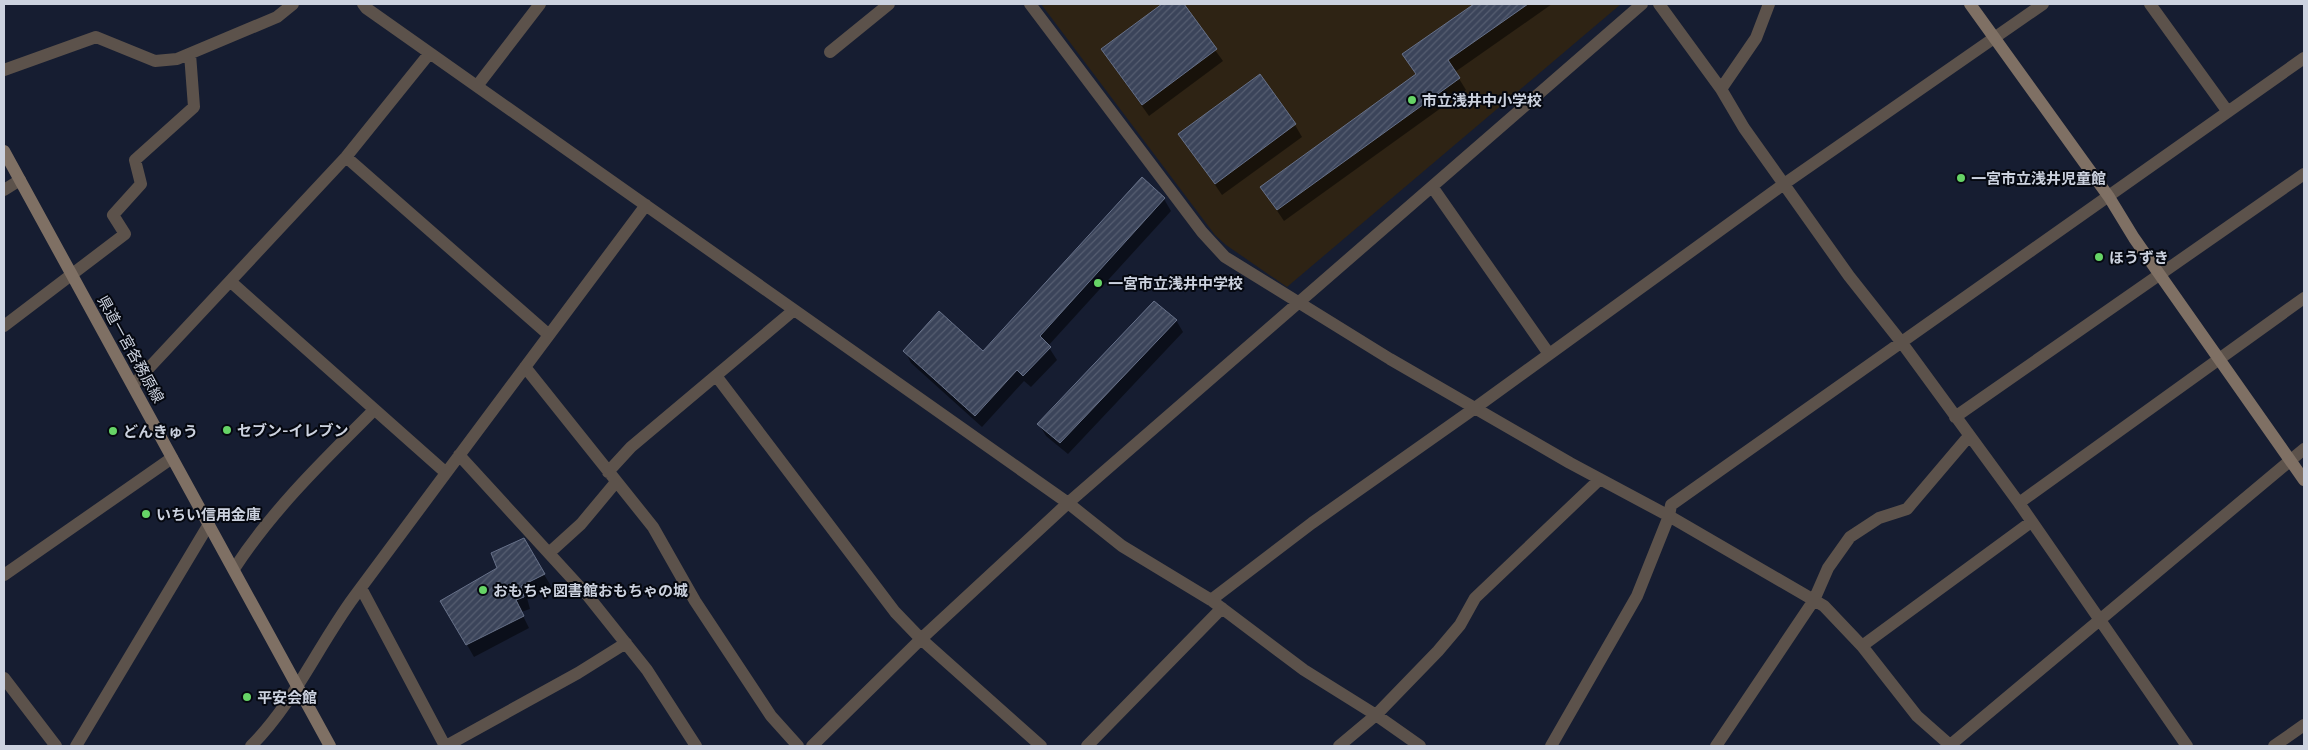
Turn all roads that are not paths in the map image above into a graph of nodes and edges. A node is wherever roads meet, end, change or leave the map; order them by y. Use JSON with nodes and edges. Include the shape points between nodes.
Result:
{"nodes":[{"id":1,"x":293,"y":4,"type":"edge"},
{"id":2,"x":363,"y":4,"type":"edge"},
{"id":3,"x":540,"y":4,"type":"edge"},
{"id":4,"x":890,"y":4,"type":"edge"},
{"id":5,"x":1030,"y":4,"type":"edge"},
{"id":6,"x":1642,"y":4,"type":"edge"},
{"id":7,"x":1659,"y":4,"type":"edge"},
{"id":8,"x":1769,"y":4,"type":"edge"},
{"id":9,"x":1970,"y":4,"type":"edge"},
{"id":10,"x":2043,"y":4,"type":"edge"},
{"id":11,"x":2150,"y":4,"type":"edge"},
{"id":12,"x":1995,"y":37,"type":"junction"},
{"id":13,"x":830,"y":52,"type":"dead end"},
{"id":14,"x":190,"y":54,"type":"junction"},
{"id":15,"x":429,"y":54,"type":"junction"},
{"id":16,"x":2304,"y":58,"type":"edge"},
{"id":17,"x":4,"y":70,"type":"edge"},
{"id":18,"x":477,"y":86,"type":"junction"},
{"id":19,"x":1721,"y":89,"type":"junction"},
{"id":20,"x":2228,"y":112,"type":"junction"},
{"id":21,"x":4,"y":151,"type":"edge"},
{"id":22,"x":346,"y":157,"type":"junction"},
{"id":23,"x":2304,"y":174,"type":"edge"},
{"id":24,"x":20,"y":180,"type":"junction"},
{"id":25,"x":1784,"y":184,"type":"junction"},
{"id":26,"x":1432,"y":188,"type":"junction"},
{"id":27,"x":4,"y":190,"type":"edge"},
{"id":28,"x":2109,"y":196,"type":"junction"},
{"id":29,"x":646,"y":205,"type":"junction"},
{"id":30,"x":71,"y":274,"type":"junction"},
{"id":31,"x":2160,"y":274,"type":"junction"},
{"id":32,"x":231,"y":282,"type":"junction"},
{"id":33,"x":2304,"y":298,"type":"edge"},
{"id":34,"x":1300,"y":302,"type":"junction"},
{"id":35,"x":794,"y":310,"type":"junction"},
{"id":36,"x":4,"y":326,"type":"edge"},
{"id":37,"x":549,"y":335,"type":"junction"},
{"id":38,"x":1902,"y":343,"type":"junction"},
{"id":39,"x":1549,"y":354,"type":"junction"},
{"id":40,"x":2219,"y":359,"type":"junction"},
{"id":41,"x":525,"y":367,"type":"junction"},
{"id":42,"x":717,"y":377,"type":"junction"},
{"id":43,"x":133,"y":385,"type":"junction"},
{"id":44,"x":1475,"y":408,"type":"junction"},
{"id":45,"x":374,"y":410,"type":"junction"},
{"id":46,"x":1955,"y":418,"type":"junction"},
{"id":47,"x":1969,"y":436,"type":"junction"},
{"id":48,"x":2304,"y":449,"type":"edge"},
{"id":49,"x":459,"y":454,"type":"junction"},
{"id":50,"x":172,"y":458,"type":"junction"},
{"id":51,"x":2290,"y":461,"type":"junction"},
{"id":52,"x":445,"y":472,"type":"junction"},
{"id":53,"x":612,"y":477,"type":"junction"},
{"id":54,"x":1600,"y":479,"type":"junction"},
{"id":55,"x":2304,"y":480,"type":"edge"},
{"id":56,"x":1068,"y":503,"type":"junction"},
{"id":57,"x":2019,"y":503,"type":"junction"},
{"id":58,"x":1669,"y":516,"type":"junction"},
{"id":59,"x":2031,"y":522,"type":"junction"},
{"id":60,"x":209,"y":524,"type":"junction"},
{"id":61,"x":549,"y":553,"type":"junction"},
{"id":62,"x":234,"y":569,"type":"junction"},
{"id":63,"x":4,"y":575,"type":"edge"},
{"id":64,"x":361,"y":588,"type":"junction"},
{"id":65,"x":1210,"y":600,"type":"junction"},
{"id":66,"x":1814,"y":600,"type":"junction"},
{"id":67,"x":1222,"y":608,"type":"junction"},
{"id":68,"x":2098,"y":620,"type":"junction"},
{"id":69,"x":921,"y":639,"type":"junction"},
{"id":70,"x":626,"y":643,"type":"junction"},
{"id":71,"x":1862,"y":646,"type":"junction"},
{"id":72,"x":4,"y":678,"type":"edge"},
{"id":73,"x":299,"y":686,"type":"junction"},
{"id":74,"x":1376,"y":715,"type":"junction"},
{"id":75,"x":2304,"y":725,"type":"edge"},
{"id":76,"x":56,"y":746,"type":"edge"},
{"id":77,"x":76,"y":746,"type":"edge"},
{"id":78,"x":251,"y":746,"type":"edge"},
{"id":79,"x":330,"y":746,"type":"edge"},
{"id":80,"x":446,"y":746,"type":"edge"},
{"id":81,"x":696,"y":746,"type":"edge"},
{"id":82,"x":798,"y":746,"type":"edge"},
{"id":83,"x":812,"y":746,"type":"edge"},
{"id":84,"x":1041,"y":746,"type":"edge"},
{"id":85,"x":1087,"y":746,"type":"edge"},
{"id":86,"x":1339,"y":746,"type":"edge"},
{"id":87,"x":1420,"y":746,"type":"edge"},
{"id":88,"x":1552,"y":746,"type":"edge"},
{"id":89,"x":1716,"y":746,"type":"edge"},
{"id":90,"x":1950,"y":746,"type":"edge"},
{"id":91,"x":2187,"y":746,"type":"edge"},
{"id":92,"x":2274,"y":746,"type":"edge"}],
"edges":[{"from":1,"to":14,"type":"street","via":[[277,17]]},
{"from":2,"to":15,"type":"street"},
{"from":3,"to":18,"type":"street"},
{"from":4,"to":13,"type":"street"},
{"from":5,"to":34,"type":"street","via":[[1202,232],[1225,256]]},
{"from":6,"to":26,"type":"street"},
{"from":7,"to":19,"type":"street"},
{"from":8,"to":19,"type":"street","via":[[1756,38]]},
{"from":9,"to":12,"type":"main road"},
{"from":10,"to":12,"type":"street"},
{"from":11,"to":20,"type":"street"},
{"from":12,"to":25,"type":"street"},
{"from":12,"to":28,"type":"main road"},
{"from":14,"to":17,"type":"street","via":[[155,61],[96,37]]},
{"from":14,"to":30,"type":"street","via":[[194,107],[135,160],[141,184],[113,215],[125,234]]},
{"from":15,"to":18,"type":"street"},
{"from":15,"to":22,"type":"street"},
{"from":16,"to":20,"type":"street"},
{"from":18,"to":29,"type":"street"},
{"from":19,"to":25,"type":"street"},
{"from":20,"to":28,"type":"street"},
{"from":21,"to":24,"type":"main road","name":"県道一宮各務原線"},
{"from":22,"to":32,"type":"street"},
{"from":22,"to":37,"type":"street"},
{"from":23,"to":31,"type":"street"},
{"from":24,"to":27,"type":"street"},
{"from":24,"to":30,"type":"main road","name":"県道一宮各務原線"},
{"from":25,"to":38,"type":"street","via":[[1849,276]]},
{"from":25,"to":39,"type":"street"},
{"from":26,"to":34,"type":"street"},
{"from":26,"to":39,"type":"street"},
{"from":28,"to":31,"type":"main road"},
{"from":28,"to":38,"type":"street"},
{"from":29,"to":35,"type":"street"},
{"from":29,"to":37,"type":"street"},
{"from":30,"to":36,"type":"street"},
{"from":30,"to":43,"type":"main road","name":"県道一宮各務原線"},
{"from":31,"to":40,"type":"main road"},
{"from":31,"to":46,"type":"street"},
{"from":32,"to":43,"type":"street"},
{"from":32,"to":45,"type":"street"},
{"from":33,"to":40,"type":"street"},
{"from":34,"to":44,"type":"street"},
{"from":34,"to":56,"type":"street"},
{"from":35,"to":42,"type":"street"},
{"from":35,"to":56,"type":"street"},
{"from":37,"to":41,"type":"street"},
{"from":38,"to":46,"type":"street"},
{"from":38,"to":58,"type":"street","via":[[1671,505]]},
{"from":39,"to":44,"type":"street"},
{"from":40,"to":51,"type":"main road"},
{"from":40,"to":57,"type":"street"},
{"from":41,"to":49,"type":"street"},
{"from":41,"to":53,"type":"street"},
{"from":42,"to":53,"type":"street","via":[[631,446]]},
{"from":42,"to":69,"type":"street","via":[[895,612]]},
{"from":43,"to":50,"type":"main road","name":"県道一宮各務原線"},
{"from":44,"to":54,"type":"street"},
{"from":44,"to":65,"type":"street","via":[[1312,523]]},
{"from":45,"to":52,"type":"street"},
{"from":45,"to":62,"type":"street","via":[[268,522]]},
{"from":46,"to":47,"type":"street"},
{"from":47,"to":57,"type":"street"},
{"from":47,"to":66,"type":"street","via":[[1907,509],[1879,518],[1850,537],[1828,568]]},
{"from":48,"to":51,"type":"street"},
{"from":49,"to":52,"type":"street"},
{"from":49,"to":61,"type":"street"},
{"from":50,"to":60,"type":"main road","name":"県道一宮各務原線"},
{"from":50,"to":63,"type":"street"},
{"from":51,"to":55,"type":"main road"},
{"from":51,"to":68,"type":"street"},
{"from":52,"to":64,"type":"street"},
{"from":53,"to":61,"type":"street","via":[[581,524]]},
{"from":53,"to":82,"type":"street","via":[[653,527],[695,601],[771,716]]},
{"from":54,"to":58,"type":"street"},
{"from":54,"to":74,"type":"street","via":[[1475,598],[1460,625],[1444,644]]},
{"from":56,"to":65,"type":"street","via":[[1122,546]]},
{"from":56,"to":69,"type":"street"},
{"from":57,"to":59,"type":"street"},
{"from":58,"to":66,"type":"street"},
{"from":58,"to":88,"type":"street","via":[[1637,596]]},
{"from":59,"to":68,"type":"street"},
{"from":59,"to":71,"type":"street"},
{"from":60,"to":62,"type":"main road","name":"県道一宮各務原線"},
{"from":60,"to":77,"type":"street"},
{"from":61,"to":70,"type":"street"},
{"from":62,"to":73,"type":"main road","name":"県道一宮各務原線"},
{"from":64,"to":73,"type":"street"},
{"from":64,"to":80,"type":"street"},
{"from":65,"to":67,"type":"street"},
{"from":66,"to":71,"type":"street","via":[[1824,606]]},
{"from":66,"to":89,"type":"street"},
{"from":67,"to":74,"type":"street","via":[[1304,670]]},
{"from":67,"to":85,"type":"street"},
{"from":68,"to":90,"type":"street"},
{"from":68,"to":91,"type":"street"},
{"from":69,"to":83,"type":"street"},
{"from":69,"to":84,"type":"street"},
{"from":70,"to":80,"type":"street"},
{"from":70,"to":81,"type":"street"},
{"from":71,"to":90,"type":"street","via":[[1917,716]]},
{"from":72,"to":76,"type":"street"},
{"from":73,"to":78,"type":"street"},
{"from":73,"to":79,"type":"main road","name":"県道一宮各務原線"},
{"from":74,"to":86,"type":"street"},
{"from":74,"to":87,"type":"street"},
{"from":75,"to":92,"type":"street"}]}
